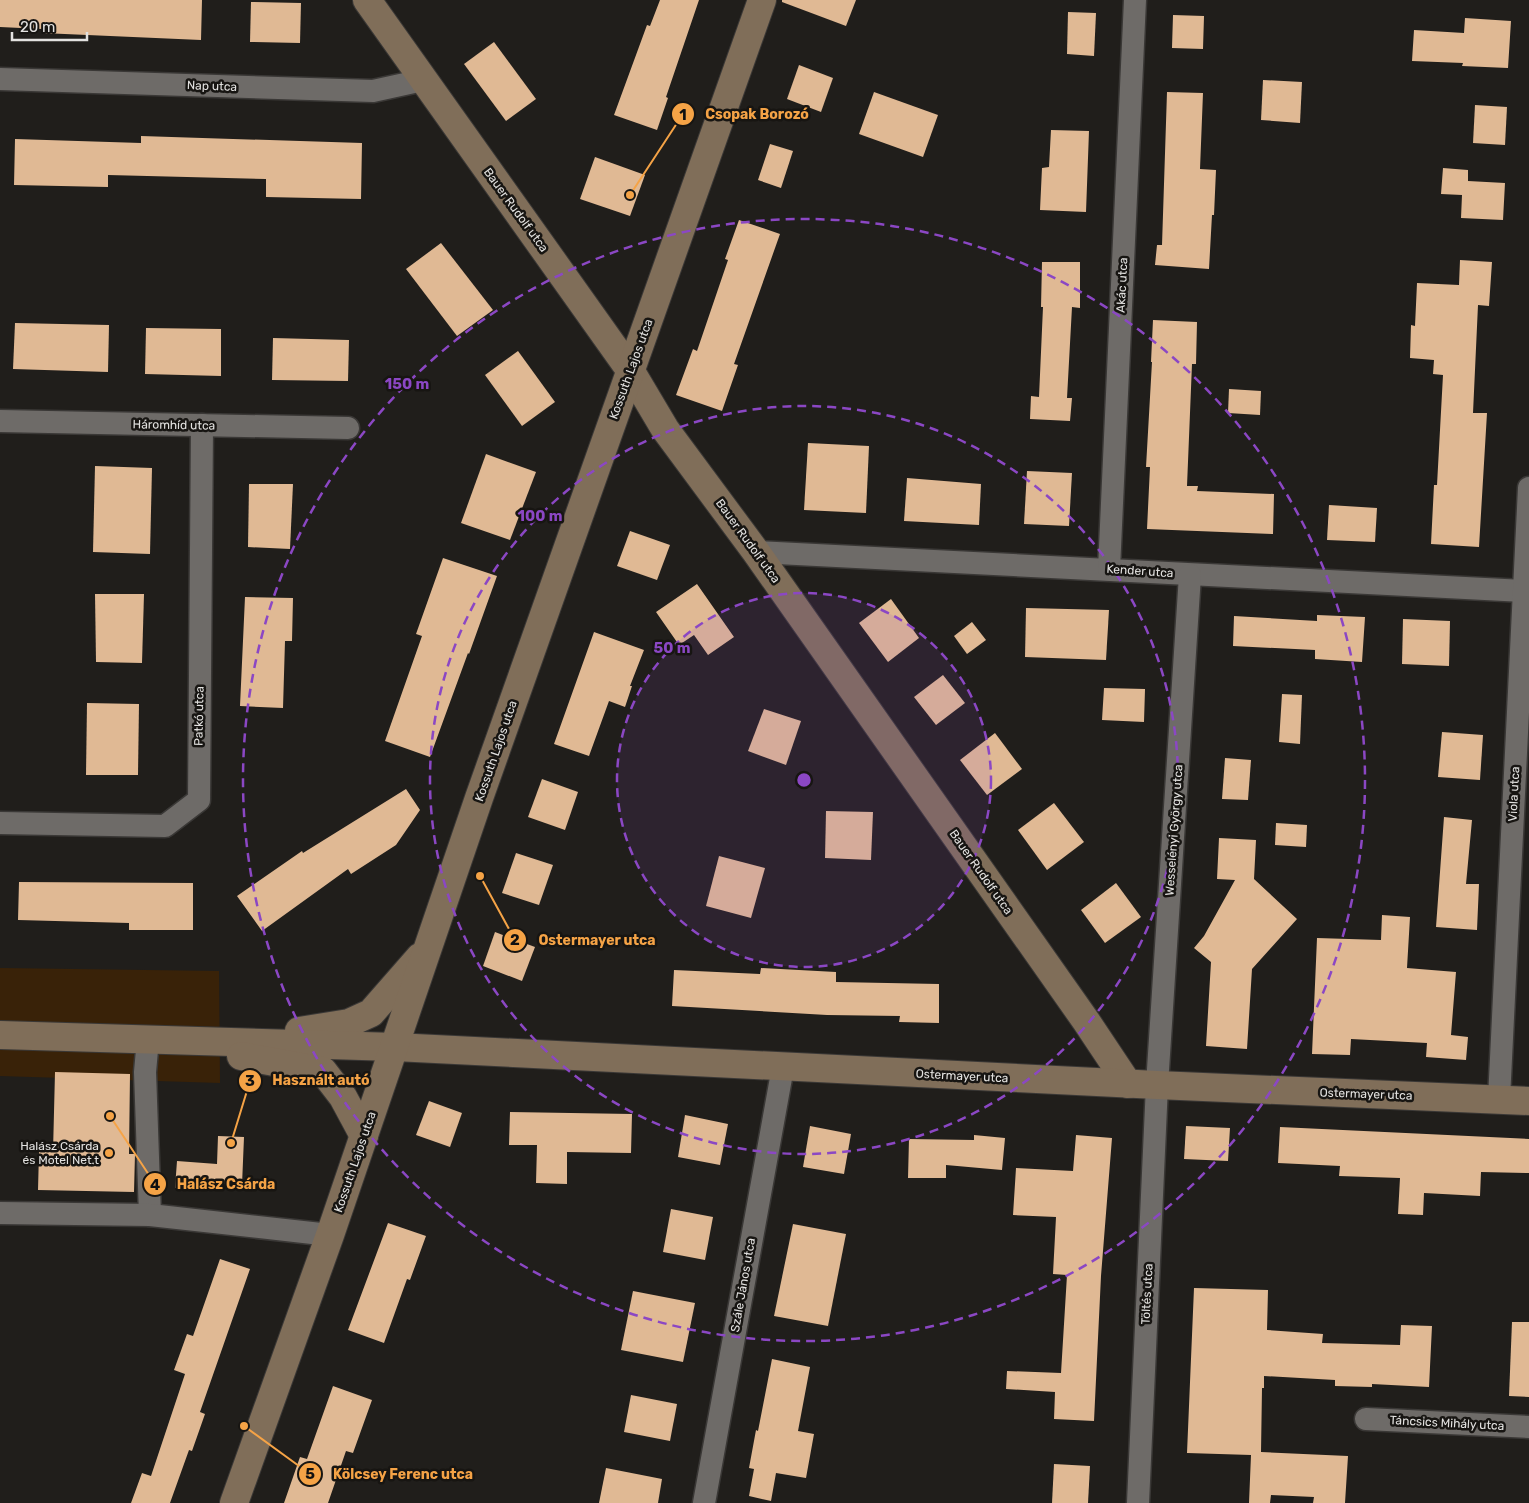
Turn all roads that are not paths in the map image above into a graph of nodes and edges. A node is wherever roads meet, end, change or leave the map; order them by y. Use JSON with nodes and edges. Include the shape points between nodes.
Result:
{"nodes":[{"id":1,"x":366,"y":0,"type":"edge"},
{"id":2,"x":762,"y":0,"type":"edge"},
{"id":3,"x":1135,"y":0,"type":"edge"},
{"id":4,"x":0,"y":79,"type":"edge"},
{"id":5,"x":423,"y":80,"type":"junction"},
{"id":6,"x":630,"y":370,"type":"junction"},
{"id":7,"x":0,"y":422,"type":"edge"},
{"id":8,"x":202,"y":425,"type":"junction"},
{"id":9,"x":348,"y":428,"type":"dead end"},
{"id":10,"x":1529,"y":488,"type":"edge"},
{"id":11,"x":756,"y":552,"type":"junction"},
{"id":12,"x":1109,"y":569,"type":"junction"},
{"id":13,"x":1190,"y":575,"type":"junction"},
{"id":14,"x":1524,"y":591,"type":"junction"},
{"id":15,"x":1526,"y":627,"type":"edge"},
{"id":16,"x":0,"y":823,"type":"edge"},
{"id":17,"x":428,"y":948,"type":"junction"},
{"id":18,"x":0,"y":1035,"type":"edge"},
{"id":19,"x":148,"y":1039,"type":"junction"},
{"id":20,"x":395,"y":1047,"type":"junction"},
{"id":21,"x":783,"y":1067,"type":"junction"},
{"id":22,"x":1128,"y":1084,"type":"junction"},
{"id":23,"x":1157,"y":1085,"type":"junction"},
{"id":24,"x":1499,"y":1099,"type":"junction"},
{"id":25,"x":1529,"y":1101,"type":"edge"},
{"id":26,"x":364,"y":1136,"type":"junction"},
{"id":27,"x":0,"y":1214,"type":"edge"},
{"id":28,"x":150,"y":1215,"type":"junction"},
{"id":29,"x":330,"y":1235,"type":"junction"},
{"id":30,"x":1366,"y":1419,"type":"dead end"},
{"id":31,"x":1529,"y":1428,"type":"edge"},
{"id":32,"x":234,"y":1503,"type":"edge"},
{"id":33,"x":704,"y":1503,"type":"edge"},
{"id":34,"x":1138,"y":1503,"type":"edge"}],
"edges":[{"from":1,"to":5,"type":"street","name":"Bauer Rudolf utca"},
{"from":2,"to":6,"type":"street","name":"Kossuth Lajos utca"},
{"from":3,"to":12,"type":"street","name":"Akác utca"},
{"from":4,"to":5,"type":"street","name":"Nap utca","via":[[373,91]]},
{"from":5,"to":6,"type":"street","name":"Bauer Rudolf utca"},
{"from":6,"to":11,"type":"street","name":"Bauer Rudolf utca","via":[[665,430]]},
{"from":6,"to":17,"type":"street","name":"Kossuth Lajos utca"},
{"from":7,"to":8,"type":"street","name":"Háromhíd utca"},
{"from":8,"to":9,"type":"street","name":"Háromhíd utca"},
{"from":8,"to":16,"type":"street","name":"Patkó utca","via":[[199,800],[165,826]]},
{"from":10,"to":14,"type":"street","name":"Viola utca"},
{"from":11,"to":12,"type":"street","name":"Kender utca"},
{"from":11,"to":22,"type":"street","name":"Bauer Rudolf utca"},
{"from":12,"to":13,"type":"street","name":"Kender utca"},
{"from":13,"to":14,"type":"street","name":"Kender utca"},
{"from":13,"to":23,"type":"street","name":"Wesselényi György utca"},
{"from":14,"to":15,"type":"street","name":"Viola utca"},
{"from":15,"to":24,"type":"street","name":"Viola utca"},
{"from":17,"to":19,"type":"street","via":[[371,1013],[349,1023],[302,1031]]},
{"from":17,"to":20,"type":"street","name":"Kossuth Lajos utca"},
{"from":18,"to":19,"type":"street"},
{"from":19,"to":20,"type":"street","name":"Ostermayer utca"},
{"from":19,"to":26,"type":"street","via":[[323,1071],[343,1098]]},
{"from":19,"to":28,"type":"street"},
{"from":20,"to":21,"type":"street","name":"Ostermayer utca"},
{"from":20,"to":26,"type":"street","name":"Kossuth Lajos utca"},
{"from":21,"to":22,"type":"street","name":"Ostermayer utca"},
{"from":21,"to":33,"type":"street","name":"Szále János utca"},
{"from":22,"to":23,"type":"street","name":"Ostermayer utca"},
{"from":23,"to":24,"type":"street","name":"Ostermayer utca"},
{"from":23,"to":34,"type":"street","name":"Töltés utca"},
{"from":24,"to":25,"type":"street","name":"Ostermayer utca"},
{"from":26,"to":29,"type":"street","name":"Kossuth Lajos utca"},
{"from":27,"to":28,"type":"street"},
{"from":28,"to":29,"type":"street"},
{"from":29,"to":32,"type":"street","name":"Kossuth Lajos utca"},
{"from":30,"to":31,"type":"street","name":"Táncsics Mihály utca"}]}
